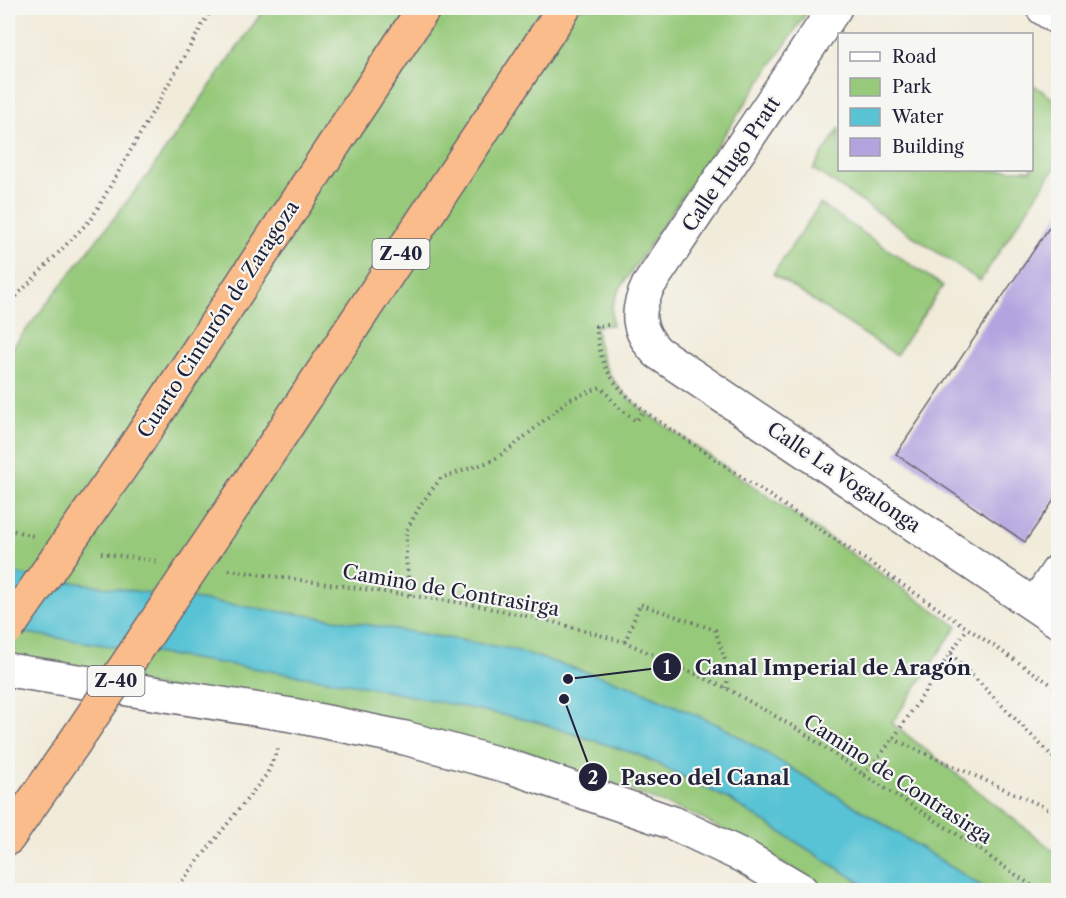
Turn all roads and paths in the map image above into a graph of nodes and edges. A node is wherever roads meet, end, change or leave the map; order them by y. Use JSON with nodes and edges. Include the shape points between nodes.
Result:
{"nodes":[{"id":1,"x":212,"y":8,"type":"edge"},
{"id":2,"x":424,"y":8,"type":"edge"},
{"id":3,"x":564,"y":8,"type":"edge"},
{"id":4,"x":836,"y":8,"type":"edge"},
{"id":5,"x":1043,"y":8,"type":"edge"},
{"id":6,"x":1059,"y":18,"type":"edge"},
{"id":7,"x":8,"y":305,"type":"edge"},
{"id":8,"x":640,"y":324,"type":"joint"},
{"id":9,"x":644,"y":411,"type":"dead end"},
{"id":10,"x":8,"y":529,"type":"edge"},
{"id":11,"x":40,"y":538,"type":"dead end"},
{"id":12,"x":95,"y":552,"type":"dead end"},
{"id":13,"x":165,"y":562,"type":"dead end"},
{"id":14,"x":224,"y":570,"type":"dead end"},
{"id":15,"x":1059,"y":571,"type":"edge"},
{"id":16,"x":410,"y":595,"type":"junction"},
{"id":17,"x":1047,"y":613,"type":"edge"},
{"id":18,"x":8,"y":628,"type":"edge"},
{"id":19,"x":968,"y":629,"type":"dead end"},
{"id":20,"x":625,"y":642,"type":"junction"},
{"id":21,"x":951,"y":654,"type":"junction"},
{"id":22,"x":8,"y":670,"type":"edge"},
{"id":23,"x":726,"y":688,"type":"junction"},
{"id":24,"x":292,"y":715,"type":"junction"},
{"id":25,"x":892,"y":739,"type":"junction"},
{"id":26,"x":1059,"y":762,"type":"edge"},
{"id":27,"x":864,"y":775,"type":"junction"},
{"id":28,"x":1059,"y":813,"type":"edge"},
{"id":29,"x":8,"y":838,"type":"edge"},
{"id":30,"x":175,"y":891,"type":"edge"},
{"id":31,"x":801,"y":891,"type":"edge"},
{"id":32,"x":1038,"y":891,"type":"edge"}],
"edges":[{"from":1,"to":7,"type":"path","via":[[92,218]]},
{"from":2,"to":18,"type":"highway","name":"Cuarto Cinturón de Zaragoza","bridge":true,"via":[[128,457]]},
{"from":3,"to":29,"type":"highway","number":"Z-40","bridge":true},
{"from":4,"to":8,"type":"street","name":"Calle Hugo Pratt","via":[[648,286],[640,303]]},
{"from":5,"to":6,"type":"street"},
{"from":8,"to":17,"type":"street","name":"Calle La Vogalonga","via":[[657,352]]},
{"from":9,"to":16,"type":"path","via":[[636,421],[601,387],[568,400],[492,461],[441,478],[406,531]]},
{"from":10,"to":11,"type":"path"},
{"from":12,"to":13,"type":"path"},
{"from":14,"to":16,"type":"path","name":"Camino de Contrasirga"},
{"from":15,"to":17,"type":"street"},
{"from":16,"to":20,"type":"path","name":"Camino de Contrasirga","via":[[549,621]]},
{"from":19,"to":21,"type":"path"},
{"from":20,"to":23,"type":"path","name":"Camino de Contrasirga"},
{"from":20,"to":23,"type":"path","via":[[640,603],[715,630],[729,672]]},
{"from":21,"to":25,"type":"path"},
{"from":21,"to":26,"type":"path"},
{"from":22,"to":24,"type":"street"},
{"from":23,"to":27,"type":"path","name":"Camino de Contrasirga","via":[[801,731]]},
{"from":24,"to":30,"type":"path","via":[[267,774]]},
{"from":24,"to":31,"type":"street","via":[[405,738],[512,766],[673,823],[745,857]]},
{"from":25,"to":27,"type":"path"},
{"from":25,"to":28,"type":"path"},
{"from":27,"to":32,"type":"path","name":"Camino de Contrasirga"}]}
